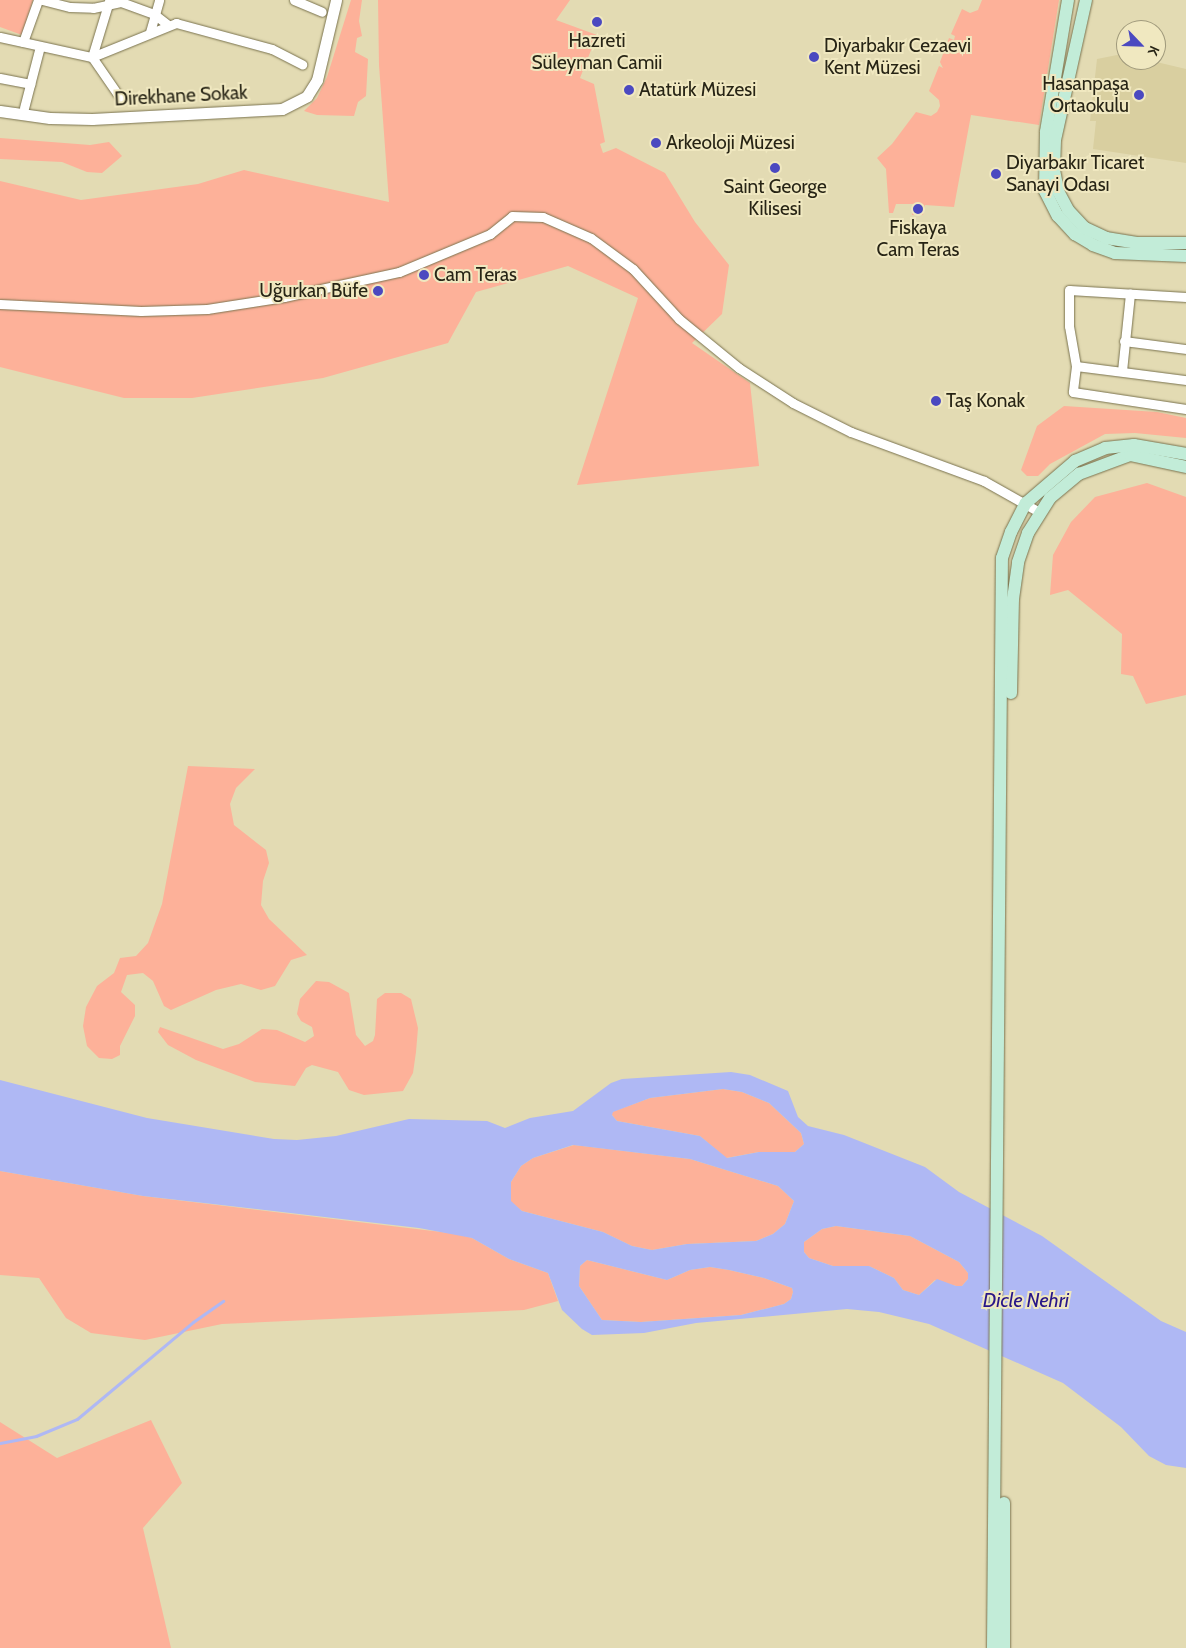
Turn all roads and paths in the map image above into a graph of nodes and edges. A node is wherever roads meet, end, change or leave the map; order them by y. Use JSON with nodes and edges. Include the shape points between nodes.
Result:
{"nodes":[{"id":1,"x":40,"y":0,"type":"edge"},
{"id":2,"x":159,"y":0,"type":"edge"},
{"id":3,"x":294,"y":0,"type":"edge"},
{"id":4,"x":336,"y":0,"type":"edge"},
{"id":5,"x":1068,"y":0,"type":"edge"},
{"id":6,"x":1086,"y":0,"type":"edge"},
{"id":7,"x":109,"y":2,"type":"edge"},
{"id":8,"x":322,"y":12,"type":"dead end"},
{"id":9,"x":154,"y":14,"type":"junction"},
{"id":10,"x":168,"y":25,"type":"junction"},
{"id":11,"x":150,"y":32,"type":"junction"},
{"id":12,"x":0,"y":37,"type":"edge"},
{"id":13,"x":23,"y":42,"type":"junction"},
{"id":14,"x":40,"y":46,"type":"junction"},
{"id":15,"x":92,"y":57,"type":"junction"},
{"id":16,"x":302,"y":64,"type":"dead end"},
{"id":17,"x":0,"y":78,"type":"edge"},
{"id":18,"x":30,"y":84,"type":"junction"},
{"id":19,"x":120,"y":99,"type":"dead end"},
{"id":20,"x":24,"y":108,"type":"dead end"},
{"id":21,"x":0,"y":111,"type":"edge"},
{"id":22,"x":1186,"y":243,"type":"edge"},
{"id":23,"x":1186,"y":256,"type":"edge"},
{"id":24,"x":1130,"y":293,"type":"junction"},
{"id":25,"x":1186,"y":297,"type":"edge"},
{"id":26,"x":0,"y":304,"type":"edge"},
{"id":27,"x":1124,"y":341,"type":"junction"},
{"id":28,"x":1186,"y":349,"type":"edge"},
{"id":29,"x":1076,"y":366,"type":"junction"},
{"id":30,"x":1122,"y":371,"type":"junction"},
{"id":31,"x":1186,"y":380,"type":"edge"},
{"id":32,"x":1186,"y":408,"type":"edge"},
{"id":33,"x":1186,"y":454,"type":"edge"},
{"id":34,"x":1186,"y":467,"type":"edge"},
{"id":35,"x":1026,"y":503,"type":"junction"},
{"id":36,"x":1041,"y":513,"type":"junction"},
{"id":37,"x":1007,"y":736,"type":"junction"},
{"id":38,"x":1000,"y":1494,"type":"junction"},
{"id":39,"x":993,"y":1648,"type":"edge"},
{"id":40,"x":1004,"y":1648,"type":"edge"}],
"edges":[{"from":1,"to":7,"type":"street","via":[[70,7]]},
{"from":1,"to":13,"type":"street"},
{"from":2,"to":9,"type":"street"},
{"from":3,"to":8,"type":"street"},
{"from":4,"to":21,"type":"street","name":"Direkhane Sokak","via":[[317,80],[307,96],[282,109],[92,118],[50,118]]},
{"from":5,"to":23,"type":"main road","via":[[1046,132],[1045,191],[1058,216],[1075,234],[1093,245],[1115,253]]},
{"from":6,"to":22,"type":"main road","via":[[1055,140],[1054,170],[1058,190],[1068,210],[1085,228],[1106,238],[1136,243]]},
{"from":7,"to":9,"type":"street","via":[[121,2]]},
{"from":7,"to":15,"type":"street"},
{"from":9,"to":10,"type":"street"},
{"from":9,"to":11,"type":"street"},
{"from":10,"to":11,"type":"street"},
{"from":10,"to":16,"type":"street","via":[[176,23],[222,34],[272,49]]},
{"from":11,"to":15,"type":"street"},
{"from":12,"to":13,"type":"street"},
{"from":13,"to":14,"type":"street"},
{"from":14,"to":15,"type":"street"},
{"from":14,"to":18,"type":"street"},
{"from":15,"to":19,"type":"street"},
{"from":17,"to":18,"type":"street"},
{"from":18,"to":20,"type":"street"},
{"from":24,"to":25,"type":"street"},
{"from":24,"to":27,"type":"street"},
{"from":24,"to":29,"type":"street","via":[[1069,290],[1069,326]]},
{"from":26,"to":35,"type":"street","via":[[141,311],[207,309],[275,299],[399,272],[490,234],[512,216],[543,217],[591,238],[612,253],[633,269],[679,319],[739,368],[793,403],[851,432],[945,464]]},
{"from":27,"to":28,"type":"street"},
{"from":27,"to":30,"type":"street"},
{"from":29,"to":30,"type":"street"},
{"from":29,"to":32,"type":"street","via":[[1073,392]]},
{"from":30,"to":31,"type":"street"},
{"from":33,"to":35,"type":"main road","via":[[1151,446],[1105,448],[1075,461]]},
{"from":34,"to":36,"type":"main road","via":[[1130,455],[1106,461],[1078,474],[1050,498]]},
{"from":35,"to":36,"type":"street"},
{"from":35,"to":37,"type":"main road","via":[[1002,558]]},
{"from":36,"to":37,"type":"main road","via":[[1028,533],[1016,571]]},
{"from":37,"to":38,"type":"main road"},
{"from":38,"to":39,"type":"main road"},
{"from":38,"to":40,"type":"main road"}]}
